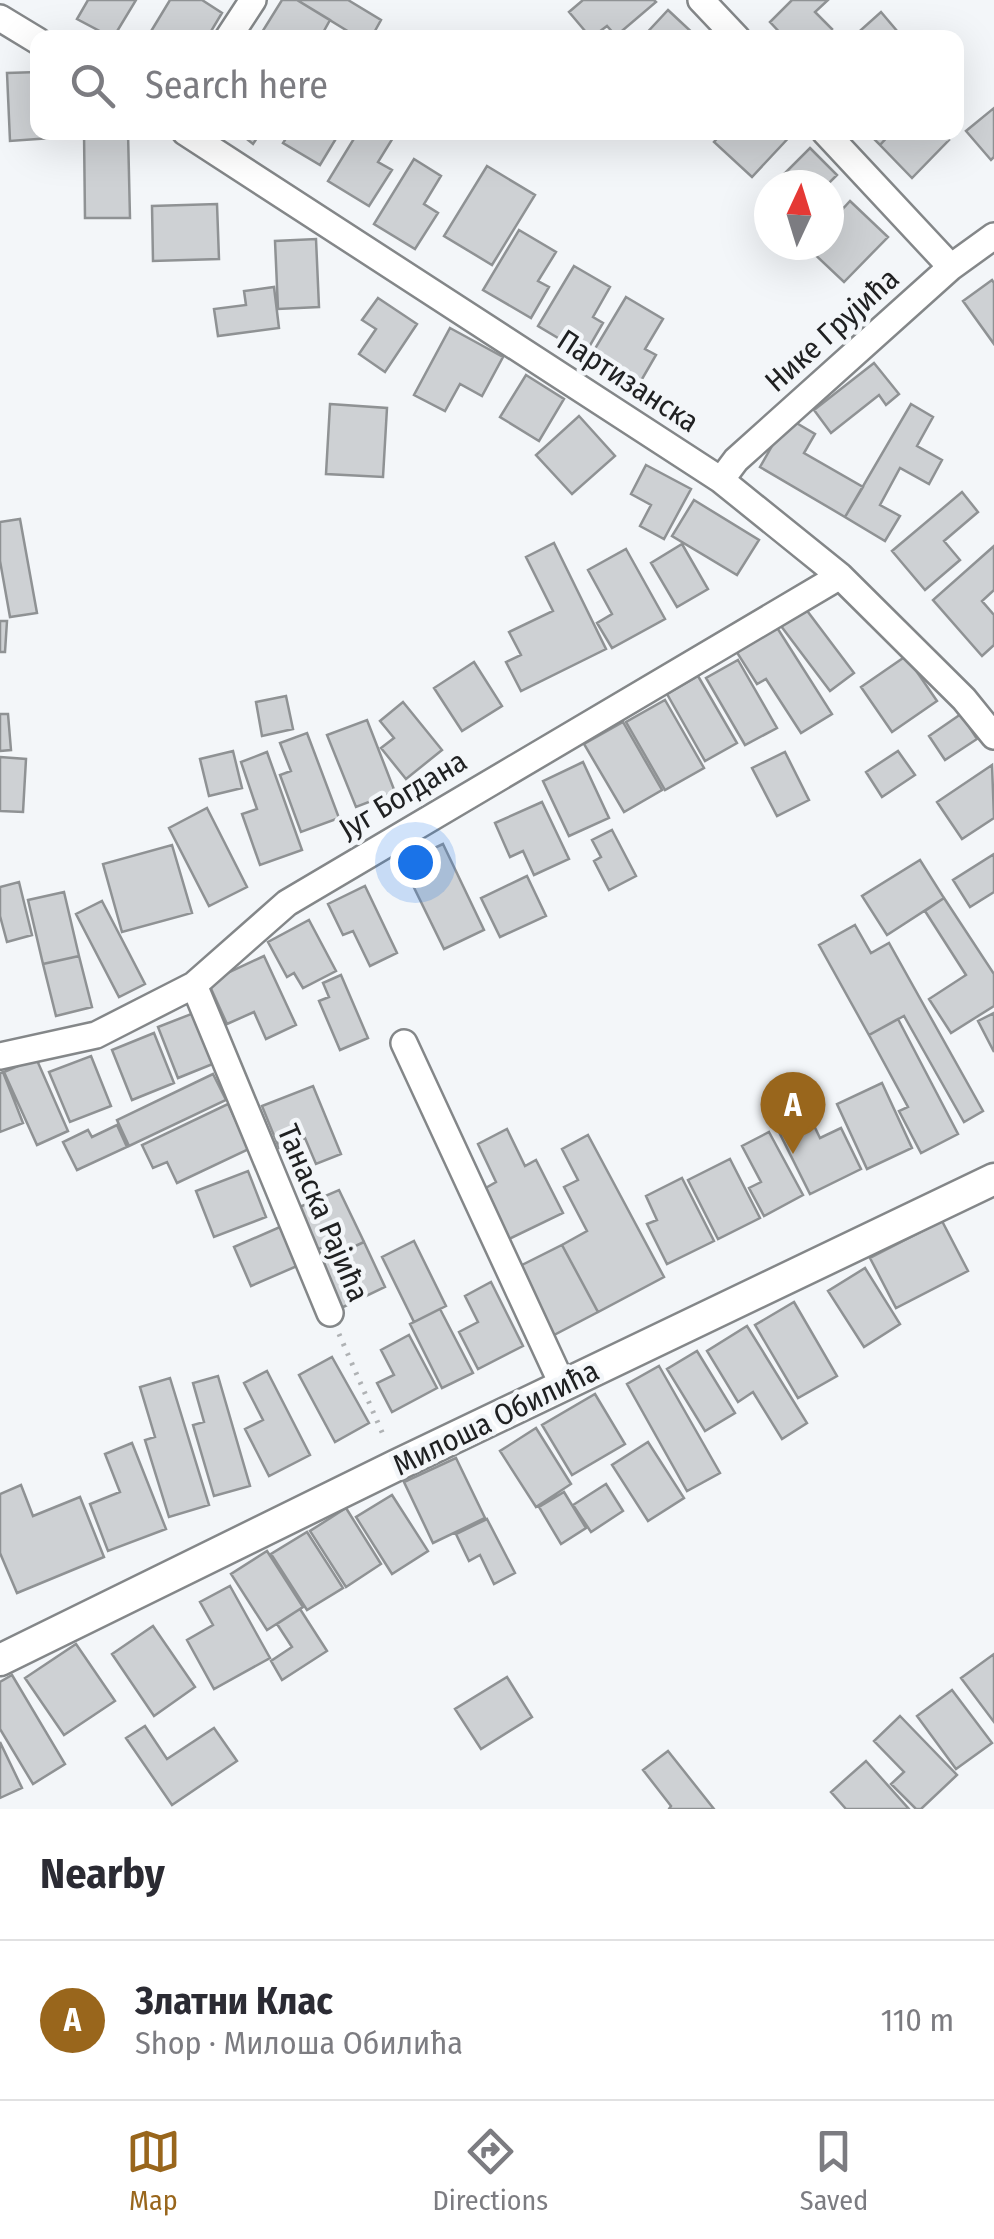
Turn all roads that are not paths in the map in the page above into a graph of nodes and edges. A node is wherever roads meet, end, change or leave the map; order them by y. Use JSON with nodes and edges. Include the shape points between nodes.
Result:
{"nodes":[{"id":1,"x":253,"y":0,"type":"edge"},
{"id":2,"x":703,"y":0,"type":"edge"},
{"id":3,"x":0,"y":18,"type":"edge"},
{"id":4,"x":233,"y":30,"type":"edge"},
{"id":5,"x":729,"y":30,"type":"edge"},
{"id":6,"x":30,"y":36,"type":"edge"},
{"id":7,"x":197,"y":140,"type":"edge"},
{"id":8,"x":833,"y":140,"type":"edge"},
{"id":9,"x":994,"y":236,"type":"edge"},
{"id":10,"x":951,"y":266,"type":"junction"},
{"id":11,"x":721,"y":480,"type":"junction"},
{"id":12,"x":840,"y":576,"type":"junction"},
{"id":13,"x":994,"y":736,"type":"edge"},
{"id":14,"x":194,"y":985,"type":"junction"},
{"id":15,"x":404,"y":1043,"type":"dead end"},
{"id":16,"x":0,"y":1056,"type":"edge"},
{"id":17,"x":994,"y":1179,"type":"edge"},
{"id":18,"x":330,"y":1314,"type":"road end"},
{"id":19,"x":563,"y":1386,"type":"junction"},
{"id":20,"x":0,"y":1660,"type":"edge"}],
"edges":[{"from":1,"to":4,"type":"street"},
{"from":2,"to":5,"type":"street"},
{"from":3,"to":6,"type":"street"},
{"from":7,"to":11,"type":"street","name":"Партизанска"},
{"from":8,"to":10,"type":"street"},
{"from":9,"to":10,"type":"street","name":"Нике Грујића"},
{"from":10,"to":11,"type":"street","name":"Нике Грујића"},
{"from":11,"to":12,"type":"street","name":"Партизанска"},
{"from":12,"to":13,"type":"street","name":"Партизанска"},
{"from":12,"to":14,"type":"street","name":"Југ Богдана","via":[[287,903]]},
{"from":14,"to":16,"type":"street","name":"Југ Богдана","via":[[96,1035]]},
{"from":14,"to":18,"type":"street","name":"Танаска Рајића"},
{"from":15,"to":19,"type":"street"},
{"from":17,"to":19,"type":"street","name":"Милоша Обилића"},
{"from":19,"to":20,"type":"street","name":"Милоша Обилића"}]}
